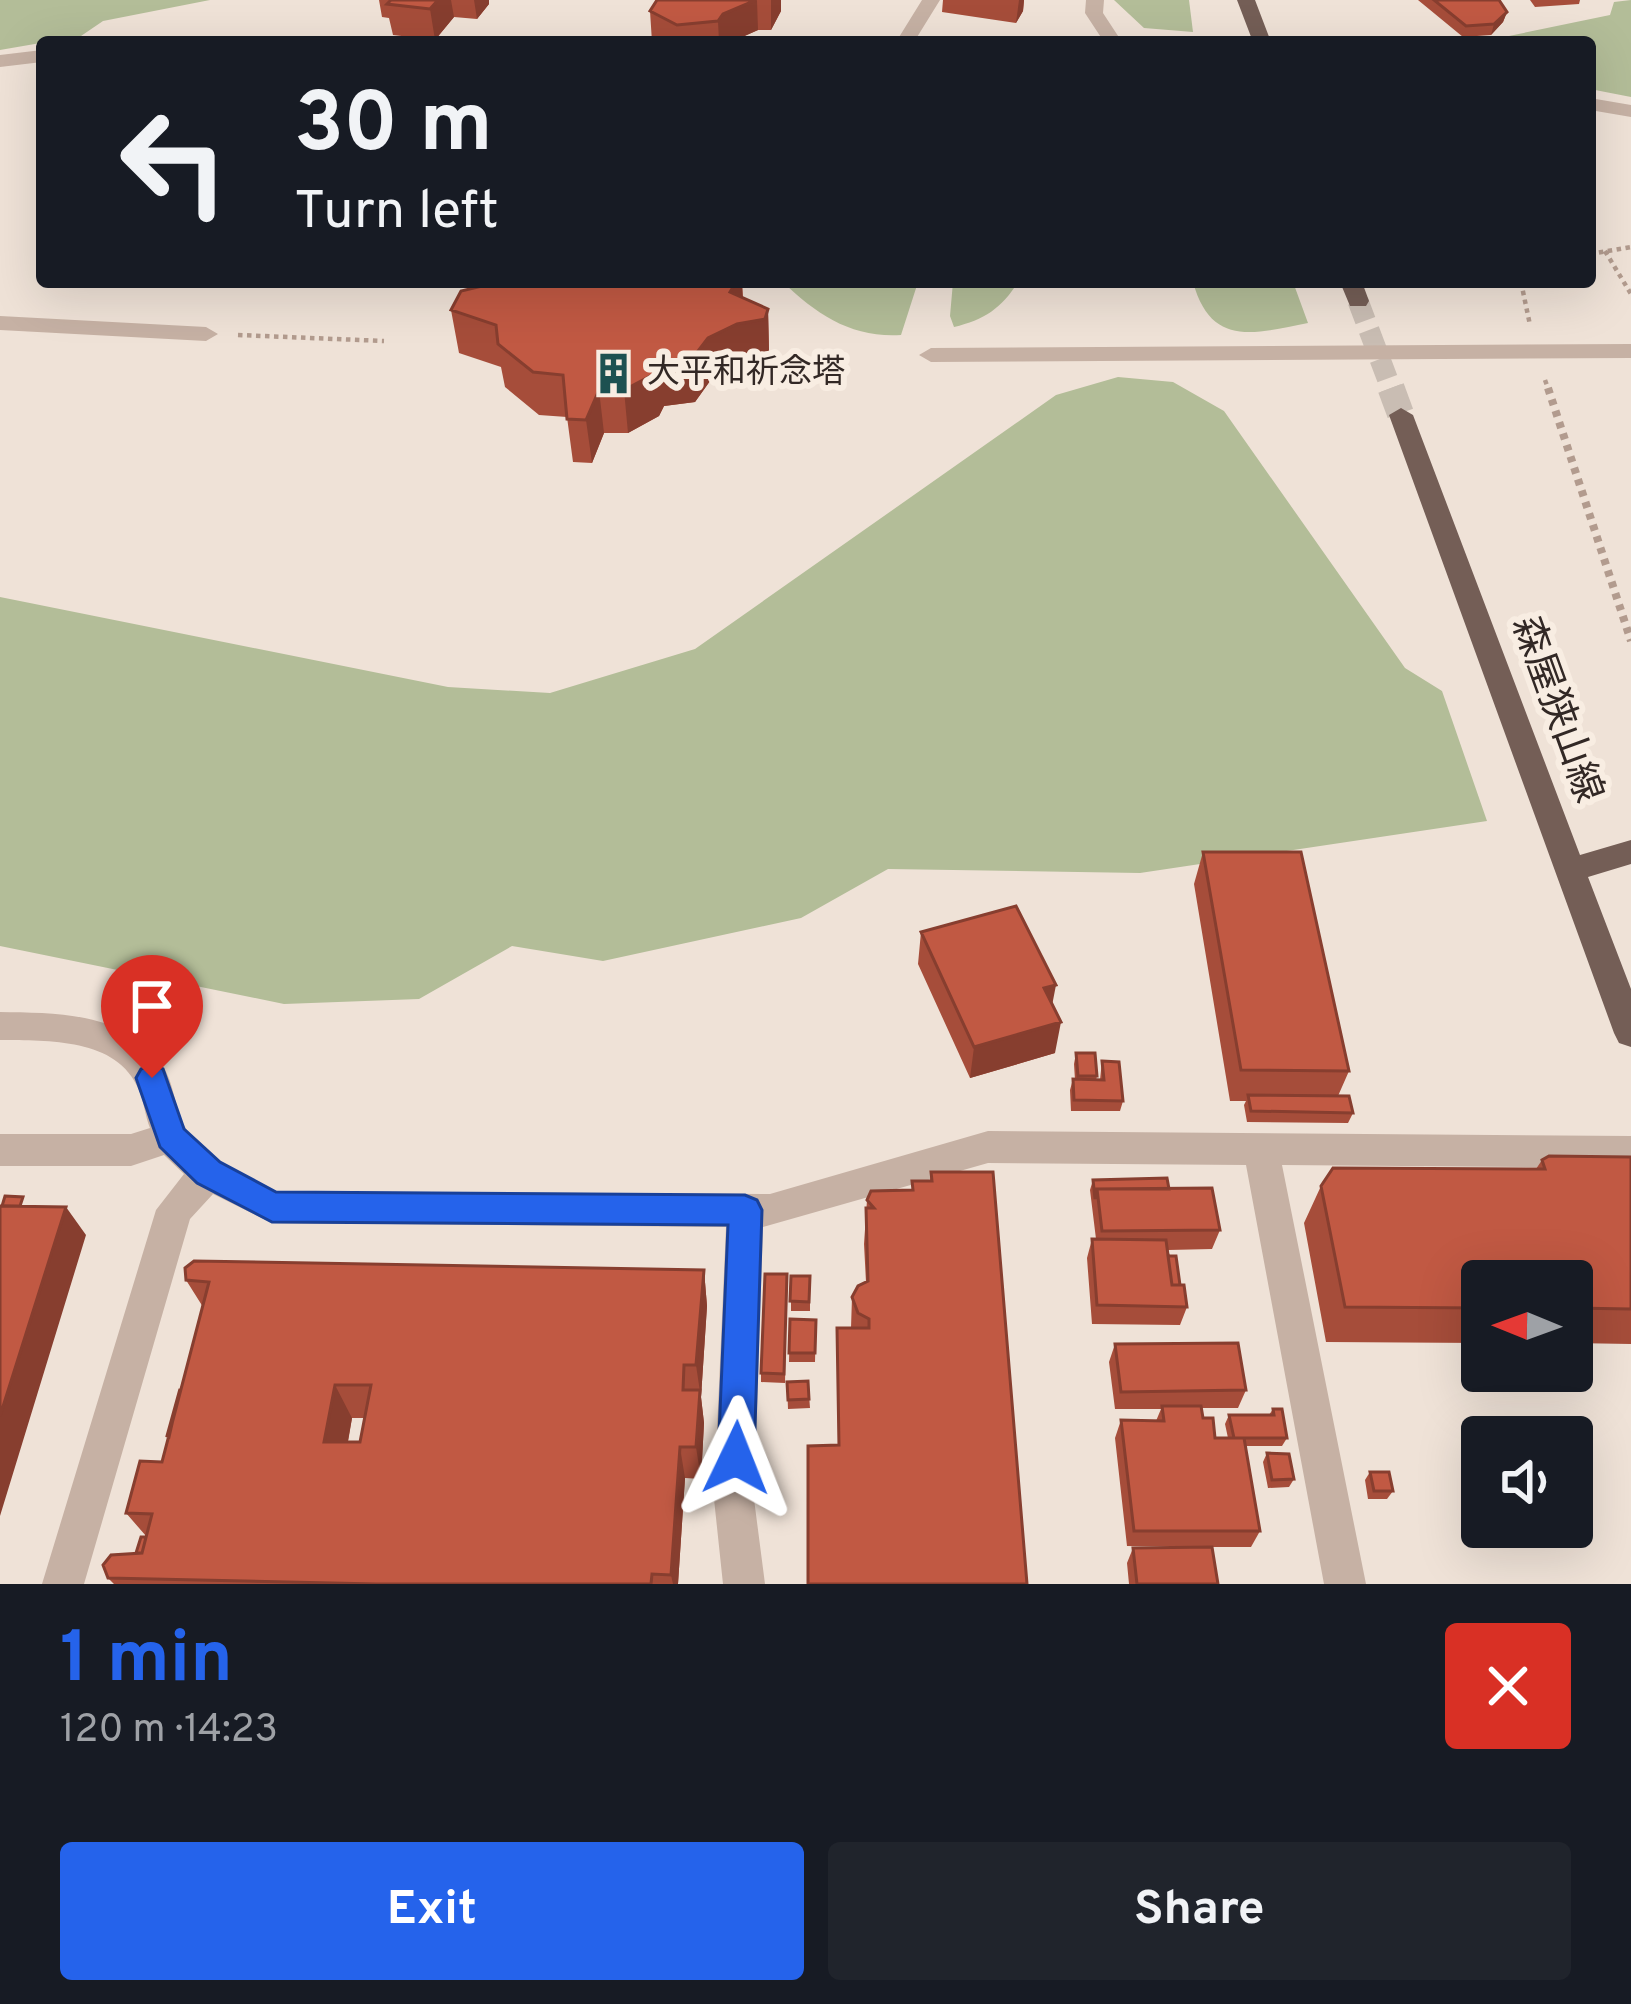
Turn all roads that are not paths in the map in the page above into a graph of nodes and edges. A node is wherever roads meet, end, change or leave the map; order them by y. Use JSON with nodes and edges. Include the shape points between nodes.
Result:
{"nodes":[{"id":1,"x":931,"y":0,"type":"edge"},
{"id":2,"x":1095,"y":0,"type":"edge"},
{"id":3,"x":1246,"y":0,"type":"edge"},
{"id":4,"x":909,"y":36,"type":"edge"},
{"id":5,"x":1109,"y":36,"type":"edge"},
{"id":6,"x":1260,"y":36,"type":"edge"},
{"id":7,"x":36,"y":57,"type":"edge"},
{"id":8,"x":0,"y":61,"type":"edge"},
{"id":9,"x":1596,"y":105,"type":"edge"},
{"id":10,"x":1631,"y":111,"type":"edge"},
{"id":11,"x":0,"y":323,"type":"edge"},
{"id":12,"x":206,"y":334,"type":"road end"},
{"id":13,"x":1631,"y":351,"type":"edge"},
{"id":14,"x":931,"y":355,"type":"dead end"},
{"id":15,"x":1401,"y":415,"type":"tunnel mouth"},
{"id":16,"x":1631,"y":852,"type":"edge"},
{"id":17,"x":1570,"y":870,"type":"junction"},
{"id":18,"x":0,"y":1026,"type":"edge"},
{"id":19,"x":1631,"y":1033,"type":"edge"},
{"id":20,"x":171,"y":1137,"type":"junction"},
{"id":21,"x":0,"y":1150,"type":"edge"},
{"id":22,"x":1261,"y":1151,"type":"junction"},
{"id":23,"x":1631,"y":1152,"type":"edge"},
{"id":24,"x":209,"y":1173,"type":"junction"},
{"id":25,"x":745,"y":1210,"type":"junction"},
{"id":26,"x":63,"y":1584,"type":"edge"},
{"id":27,"x":744,"y":1584,"type":"edge"},
{"id":28,"x":1345,"y":1584,"type":"edge"}],
"edges":[{"from":1,"to":4,"type":"street"},
{"from":2,"to":5,"type":"street"},
{"from":3,"to":6,"type":"main road"},
{"from":7,"to":8,"type":"street"},
{"from":9,"to":10,"type":"street"},
{"from":11,"to":12,"type":"street"},
{"from":13,"to":14,"type":"street"},
{"from":15,"to":17,"type":"main road","name":"森屋狭山線"},
{"from":16,"to":17,"type":"main road"},
{"from":17,"to":19,"type":"main road","name":"森屋狭山線"},
{"from":18,"to":20,"type":"street","via":[[92,1031],[125,1047],[152,1078]]},
{"from":20,"to":21,"type":"street","via":[[131,1150]]},
{"from":20,"to":24,"type":"street"},
{"from":22,"to":23,"type":"street"},
{"from":22,"to":25,"type":"street","via":[[988,1147],[770,1211]]},
{"from":22,"to":28,"type":"street"},
{"from":24,"to":25,"type":"street","via":[[272,1207]]},
{"from":24,"to":26,"type":"street","via":[[174,1210]]},
{"from":25,"to":27,"type":"street","via":[[734,1499]]}]}
